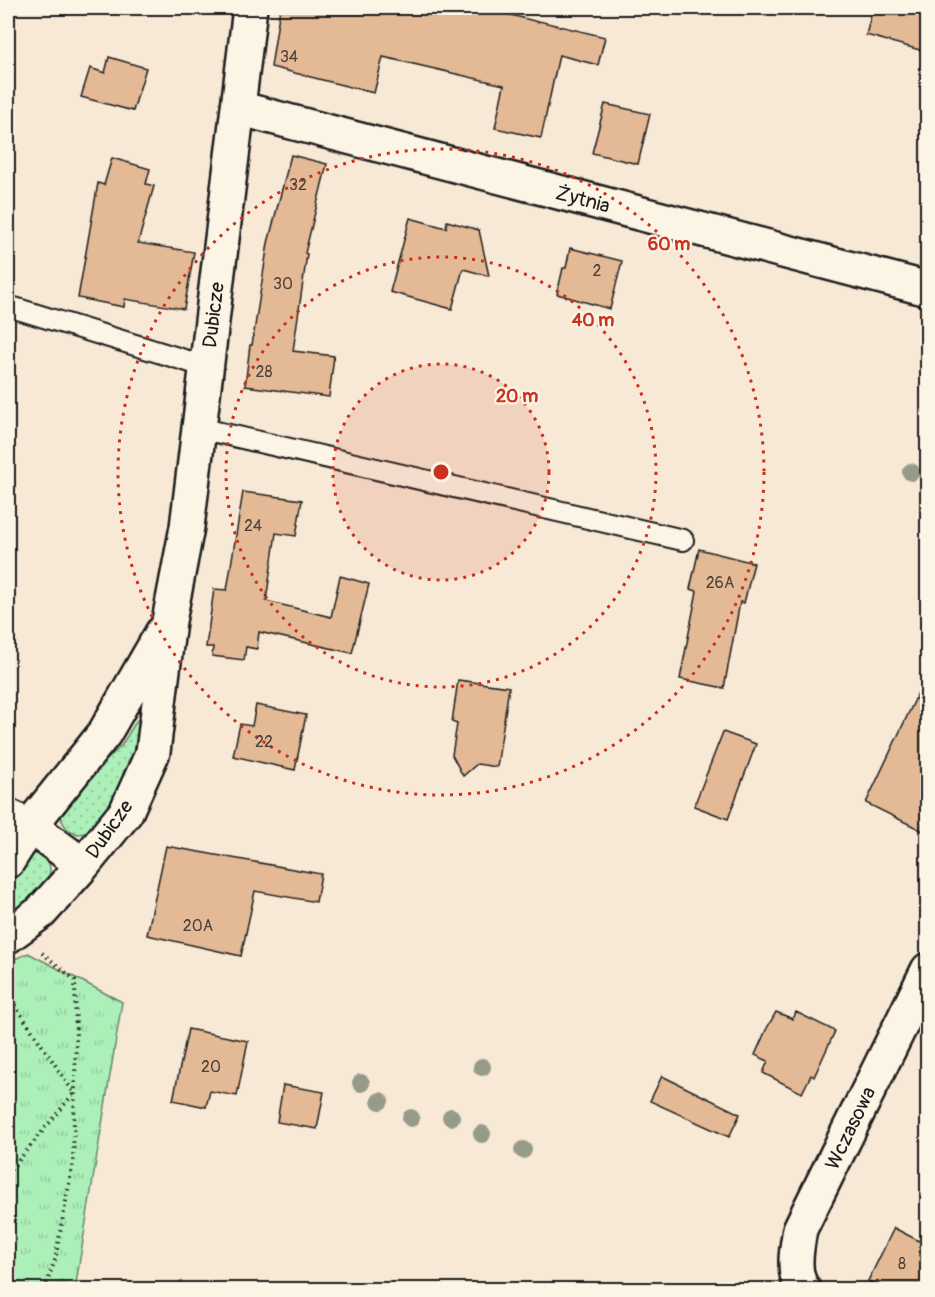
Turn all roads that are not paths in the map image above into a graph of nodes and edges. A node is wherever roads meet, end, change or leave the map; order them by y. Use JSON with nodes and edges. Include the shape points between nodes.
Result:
{"nodes":[{"id":1,"x":250,"y":8,"type":"edge"},
{"id":2,"x":238,"y":108,"type":"junction"},
{"id":3,"x":927,"y":289,"type":"edge"},
{"id":4,"x":8,"y":306,"type":"edge"},
{"id":5,"x":207,"y":367,"type":"junction"},
{"id":6,"x":199,"y":428,"type":"junction"},
{"id":7,"x":683,"y":540,"type":"dead end"},
{"id":8,"x":169,"y":621,"type":"junction"},
{"id":9,"x":19,"y":821,"type":"edge"},
{"id":10,"x":8,"y":861,"type":"edge"},
{"id":11,"x":83,"y":865,"type":"junction"},
{"id":12,"x":10,"y":935,"type":"edge"},
{"id":13,"x":927,"y":970,"type":"edge"},
{"id":14,"x":804,"y":1290,"type":"edge"}],
"edges":[{"from":1,"to":2,"type":"street","name":"Dubicze"},
{"from":2,"to":3,"type":"street","name":"Żytnia"},
{"from":2,"to":5,"type":"street","name":"Dubicze"},
{"from":4,"to":5,"type":"lane"},
{"from":5,"to":6,"type":"street","name":"Dubicze"},
{"from":6,"to":7,"type":"lane"},
{"from":6,"to":8,"type":"street","name":"Dubicze","via":[[187,527]]},
{"from":8,"to":9,"type":"street","name":"Dubicze","via":[[104,734]]},
{"from":8,"to":11,"type":"street","name":"Dubicze","via":[[153,752],[126,812]]},
{"from":9,"to":10,"type":"street","name":"Dubicze"},
{"from":9,"to":11,"type":"street"},
{"from":11,"to":12,"type":"street","name":"Dubicze","via":[[41,912]]},
{"from":13,"to":14,"type":"street","name":"Wczasowa","via":[[800,1229],[795,1258]]}]}
